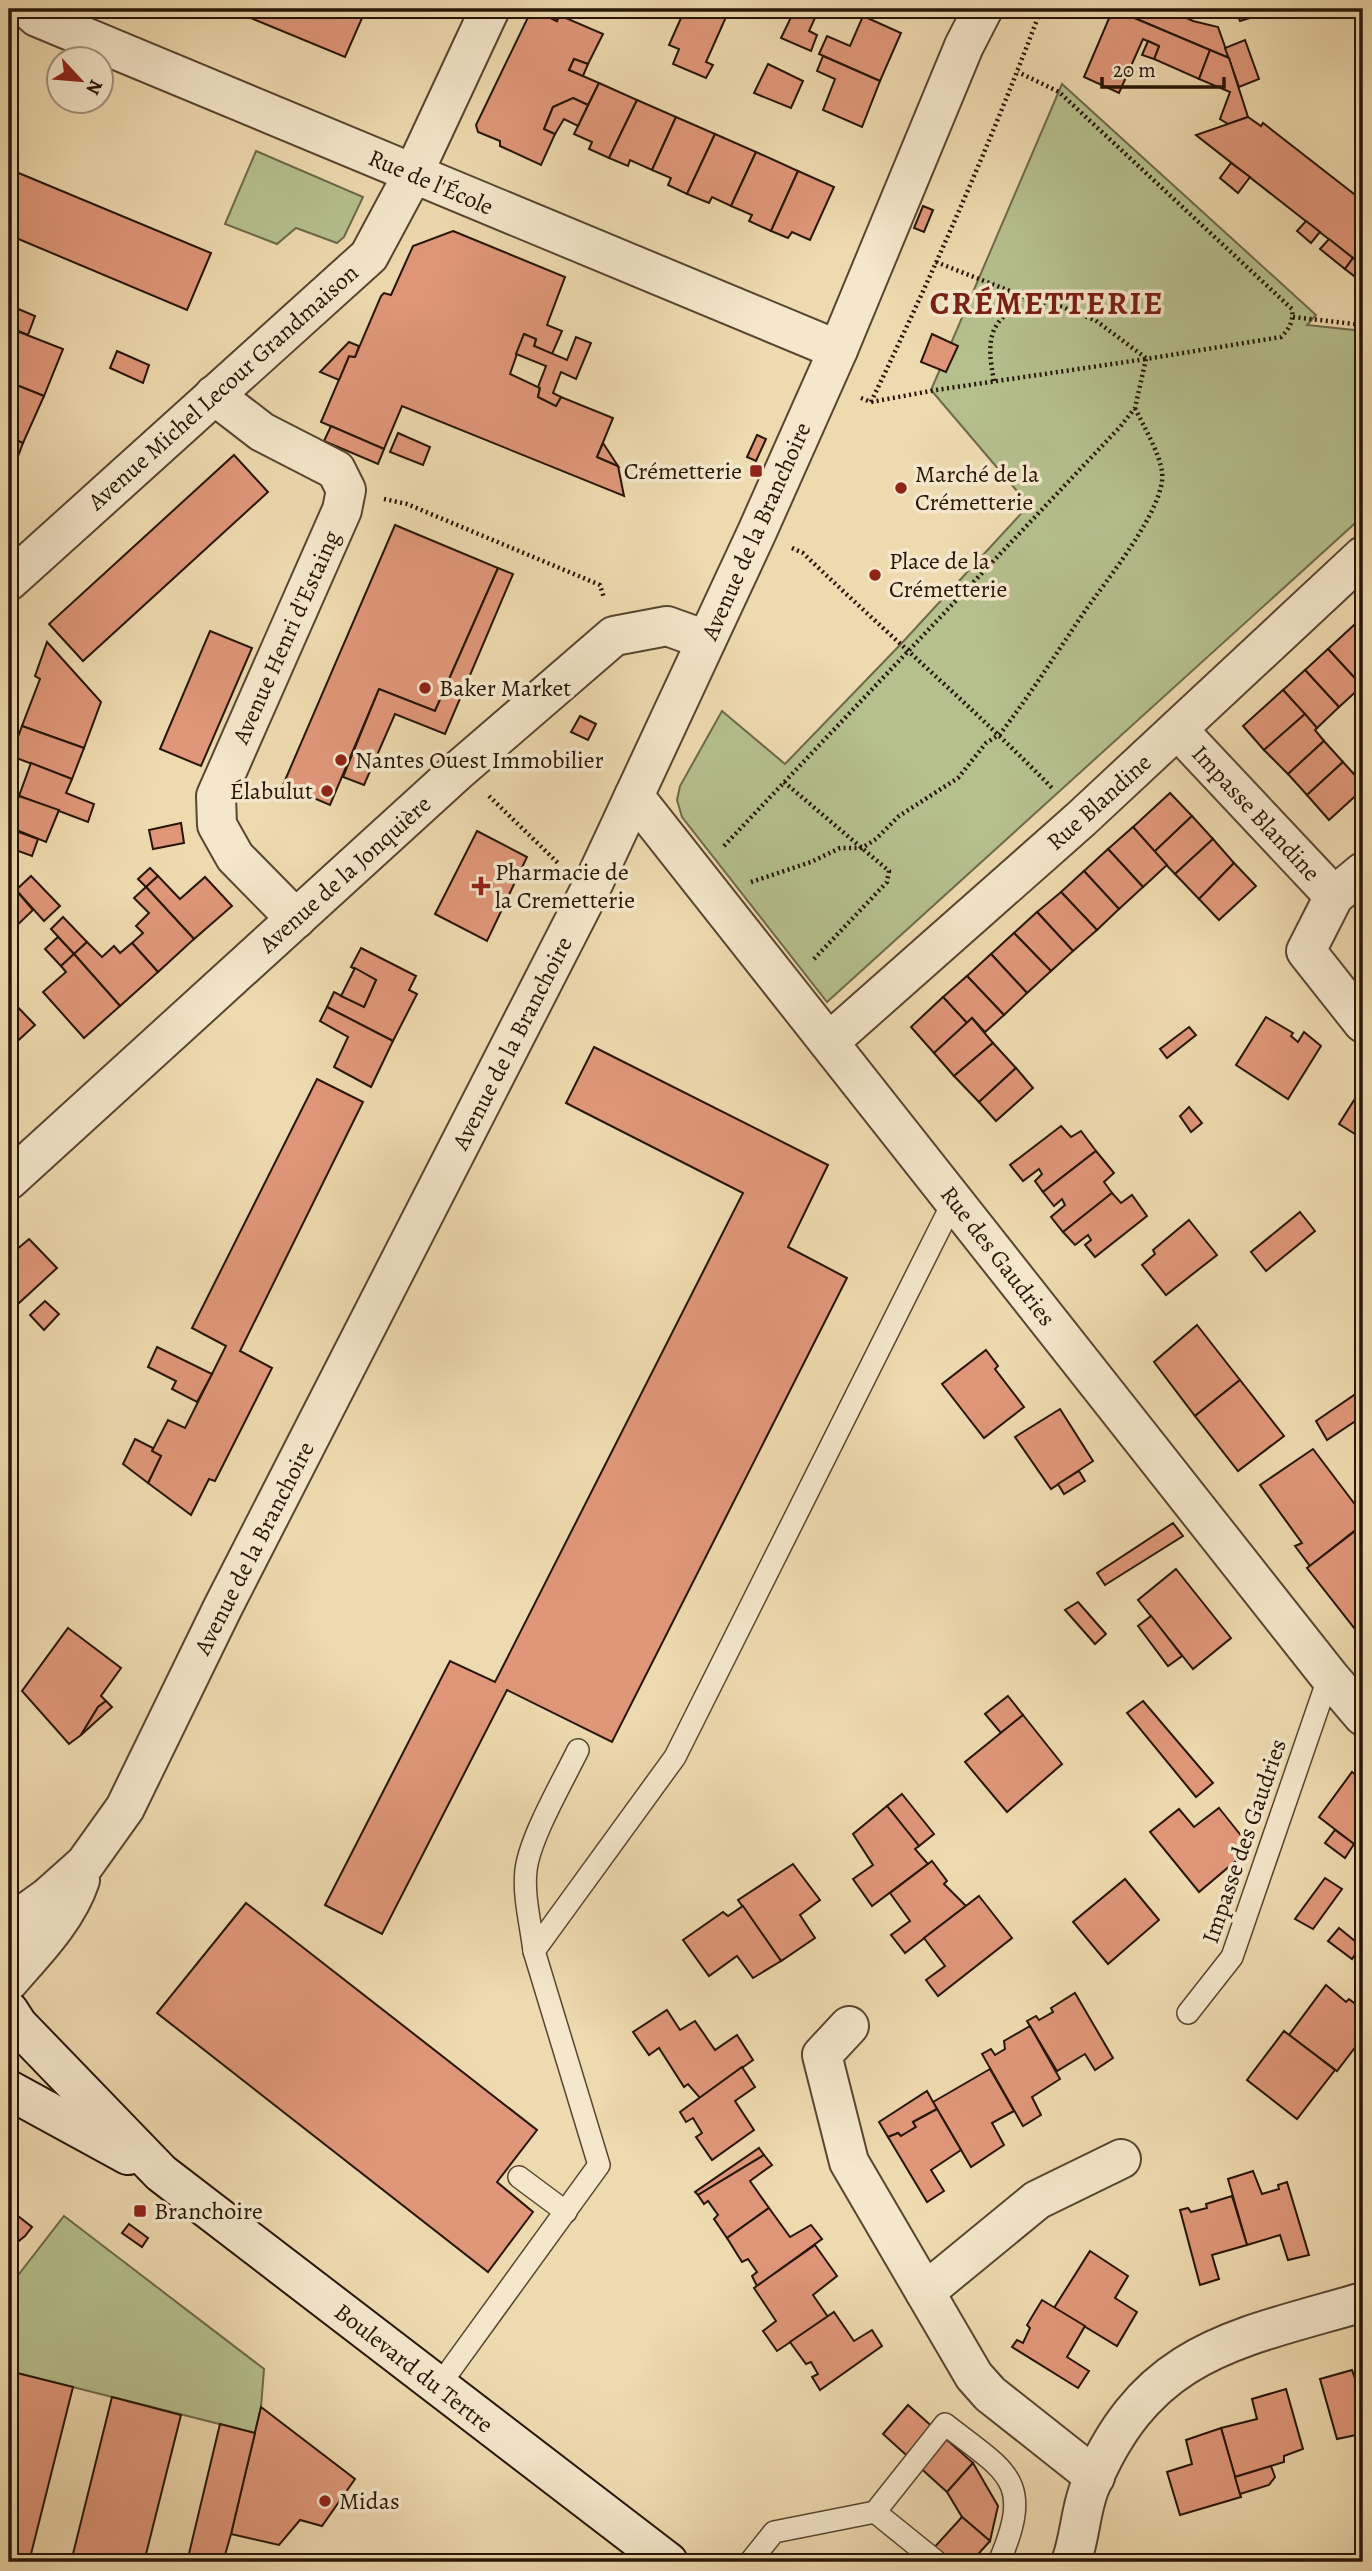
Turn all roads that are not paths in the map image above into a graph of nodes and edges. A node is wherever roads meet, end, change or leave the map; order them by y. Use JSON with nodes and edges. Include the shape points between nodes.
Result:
{"nodes":[{"id":1,"x":28,"y":9,"type":"edge"},
{"id":2,"x":490,"y":9,"type":"edge"},
{"id":3,"x":984,"y":9,"type":"edge"},
{"id":4,"x":413,"y":174,"type":"junction"},
{"id":5,"x":830,"y":367,"type":"junction"},
{"id":6,"x":214,"y":395,"type":"junction"},
{"id":7,"x":1363,"y":556,"type":"edge"},
{"id":8,"x":9,"y":581,"type":"edge"},
{"id":9,"x":706,"y":640,"type":"junction"},
{"id":10,"x":1178,"y":730,"type":"junction"},
{"id":11,"x":634,"y":796,"type":"junction"},
{"id":12,"x":1363,"y":872,"type":"edge"},
{"id":13,"x":1334,"y":896,"type":"junction"},
{"id":14,"x":296,"y":919,"type":"junction"},
{"id":15,"x":1363,"y":1023,"type":"edge"},
{"id":16,"x":829,"y":1042,"type":"junction"},
{"id":17,"x":9,"y":1180,"type":"edge"},
{"id":18,"x":954,"y":1200,"type":"junction"},
{"id":19,"x":1349,"y":1687,"type":"edge"},
{"id":20,"x":578,"y":1750,"type":"dead end"},
{"id":21,"x":85,"y":1864,"type":"junction"},
{"id":22,"x":9,"y":1925,"type":"edge"},
{"id":23,"x":534,"y":1951,"type":"junction"},
{"id":24,"x":9,"y":1981,"type":"edge"},
{"id":25,"x":9,"y":2011,"type":"edge"},
{"id":26,"x":1188,"y":2013,"type":"dead end"},
{"id":27,"x":849,"y":2026,"type":"dead end"},
{"id":28,"x":9,"y":2090,"type":"edge"},
{"id":29,"x":1121,"y":2160,"type":"dead end"},
{"id":30,"x":161,"y":2173,"type":"junction"},
{"id":31,"x":519,"y":2177,"type":"dead end"},
{"id":32,"x":566,"y":2212,"type":"junction"},
{"id":33,"x":925,"y":2292,"type":"junction"},
{"id":34,"x":1363,"y":2302,"type":"edge"},
{"id":35,"x":438,"y":2387,"type":"junction"},
{"id":36,"x":1095,"y":2477,"type":"junction"},
{"id":37,"x":875,"y":2512,"type":"junction"},
{"id":38,"x":668,"y":2562,"type":"edge"},
{"id":39,"x":750,"y":2562,"type":"edge"},
{"id":40,"x":937,"y":2562,"type":"edge"},
{"id":41,"x":999,"y":2562,"type":"edge"},
{"id":42,"x":1071,"y":2562,"type":"edge"}],
"edges":[{"from":1,"to":4,"type":"street","name":"Rue de l'École","via":[[37,17]]},
{"from":2,"to":4,"type":"street","name":"Avenue Michel Lecour Grandmaison"},
{"from":3,"to":5,"type":"street","name":"Avenue de la Branchoire","via":[[964,46]]},
{"from":4,"to":5,"type":"street","name":"Rue de l'École"},
{"from":4,"to":6,"type":"street","name":"Avenue Michel Lecour Grandmaison","via":[[369,256]]},
{"from":5,"to":9,"type":"street","name":"Avenue de la Branchoire"},
{"from":6,"to":8,"type":"street","name":"Avenue Michel Lecour Grandmaison"},
{"from":6,"to":14,"type":"street","name":"Avenue Henri d'Estaing","via":[[262,432],[336,470],[346,490],[342,510],[216,796],[217,825],[235,857]]},
{"from":7,"to":10,"type":"street","name":"Rue Blandine"},
{"from":9,"to":11,"type":"street","name":"Avenue de la Branchoire"},
{"from":9,"to":14,"type":"street","name":"Avenue de la Jonquière","via":[[667,626],[614,636]]},
{"from":10,"to":13,"type":"street","name":"Impasse Blandine"},
{"from":10,"to":16,"type":"street","name":"Rue Blandine"},
{"from":11,"to":16,"type":"street","name":"Rue des Gaudries"},
{"from":11,"to":21,"type":"street","name":"Avenue de la Branchoire","via":[[125,1808]]},
{"from":12,"to":13,"type":"street","name":"Impasse Blandine"},
{"from":13,"to":15,"type":"street","name":"Impasse Blandine","via":[[1306,951]]},
{"from":14,"to":17,"type":"street","name":"Avenue de la Jonquière"},
{"from":16,"to":18,"type":"street","name":"Rue des Gaudries"},
{"from":18,"to":19,"type":"street","name":"Rue des Gaudries"},
{"from":18,"to":23,"type":"lane","via":[[675,1757]]},
{"from":19,"to":26,"type":"lane","name":"Impasse des Gaudries","via":[[1232,1957]]},
{"from":20,"to":23,"type":"lane","via":[[529,1853],[527,1894]]},
{"from":21,"to":22,"type":"street","name":"Avenue de la Branchoire"},
{"from":21,"to":24,"type":"street","name":"Avenue de la Branchoire","via":[[65,1909]]},
{"from":23,"to":32,"type":"lane","via":[[599,2165]]},
{"from":25,"to":30,"type":"street","name":"Boulevard du Tertre"},
{"from":27,"to":33,"type":"street","via":[[822,2055],[849,2162]]},
{"from":28,"to":30,"type":"street","name":"Boulevard du Tertre"},
{"from":29,"to":33,"type":"street","via":[[1037,2200]]},
{"from":30,"to":35,"type":"street","name":"Boulevard du Tertre"},
{"from":31,"to":32,"type":"lane"},
{"from":32,"to":35,"type":"lane"},
{"from":33,"to":36,"type":"street","via":[[989,2394]]},
{"from":34,"to":36,"type":"street","via":[[1234,2340],[1169,2375],[1113,2439]]},
{"from":35,"to":38,"type":"street","name":"Boulevard du Tertre"},
{"from":36,"to":42,"type":"street"},
{"from":37,"to":39,"type":"lane","via":[[774,2532]]},
{"from":37,"to":40,"type":"lane"},
{"from":37,"to":41,"type":"lane","via":[[945,2424],[1004,2471],[1012,2484],[1016,2504],[1012,2531]]}]}
